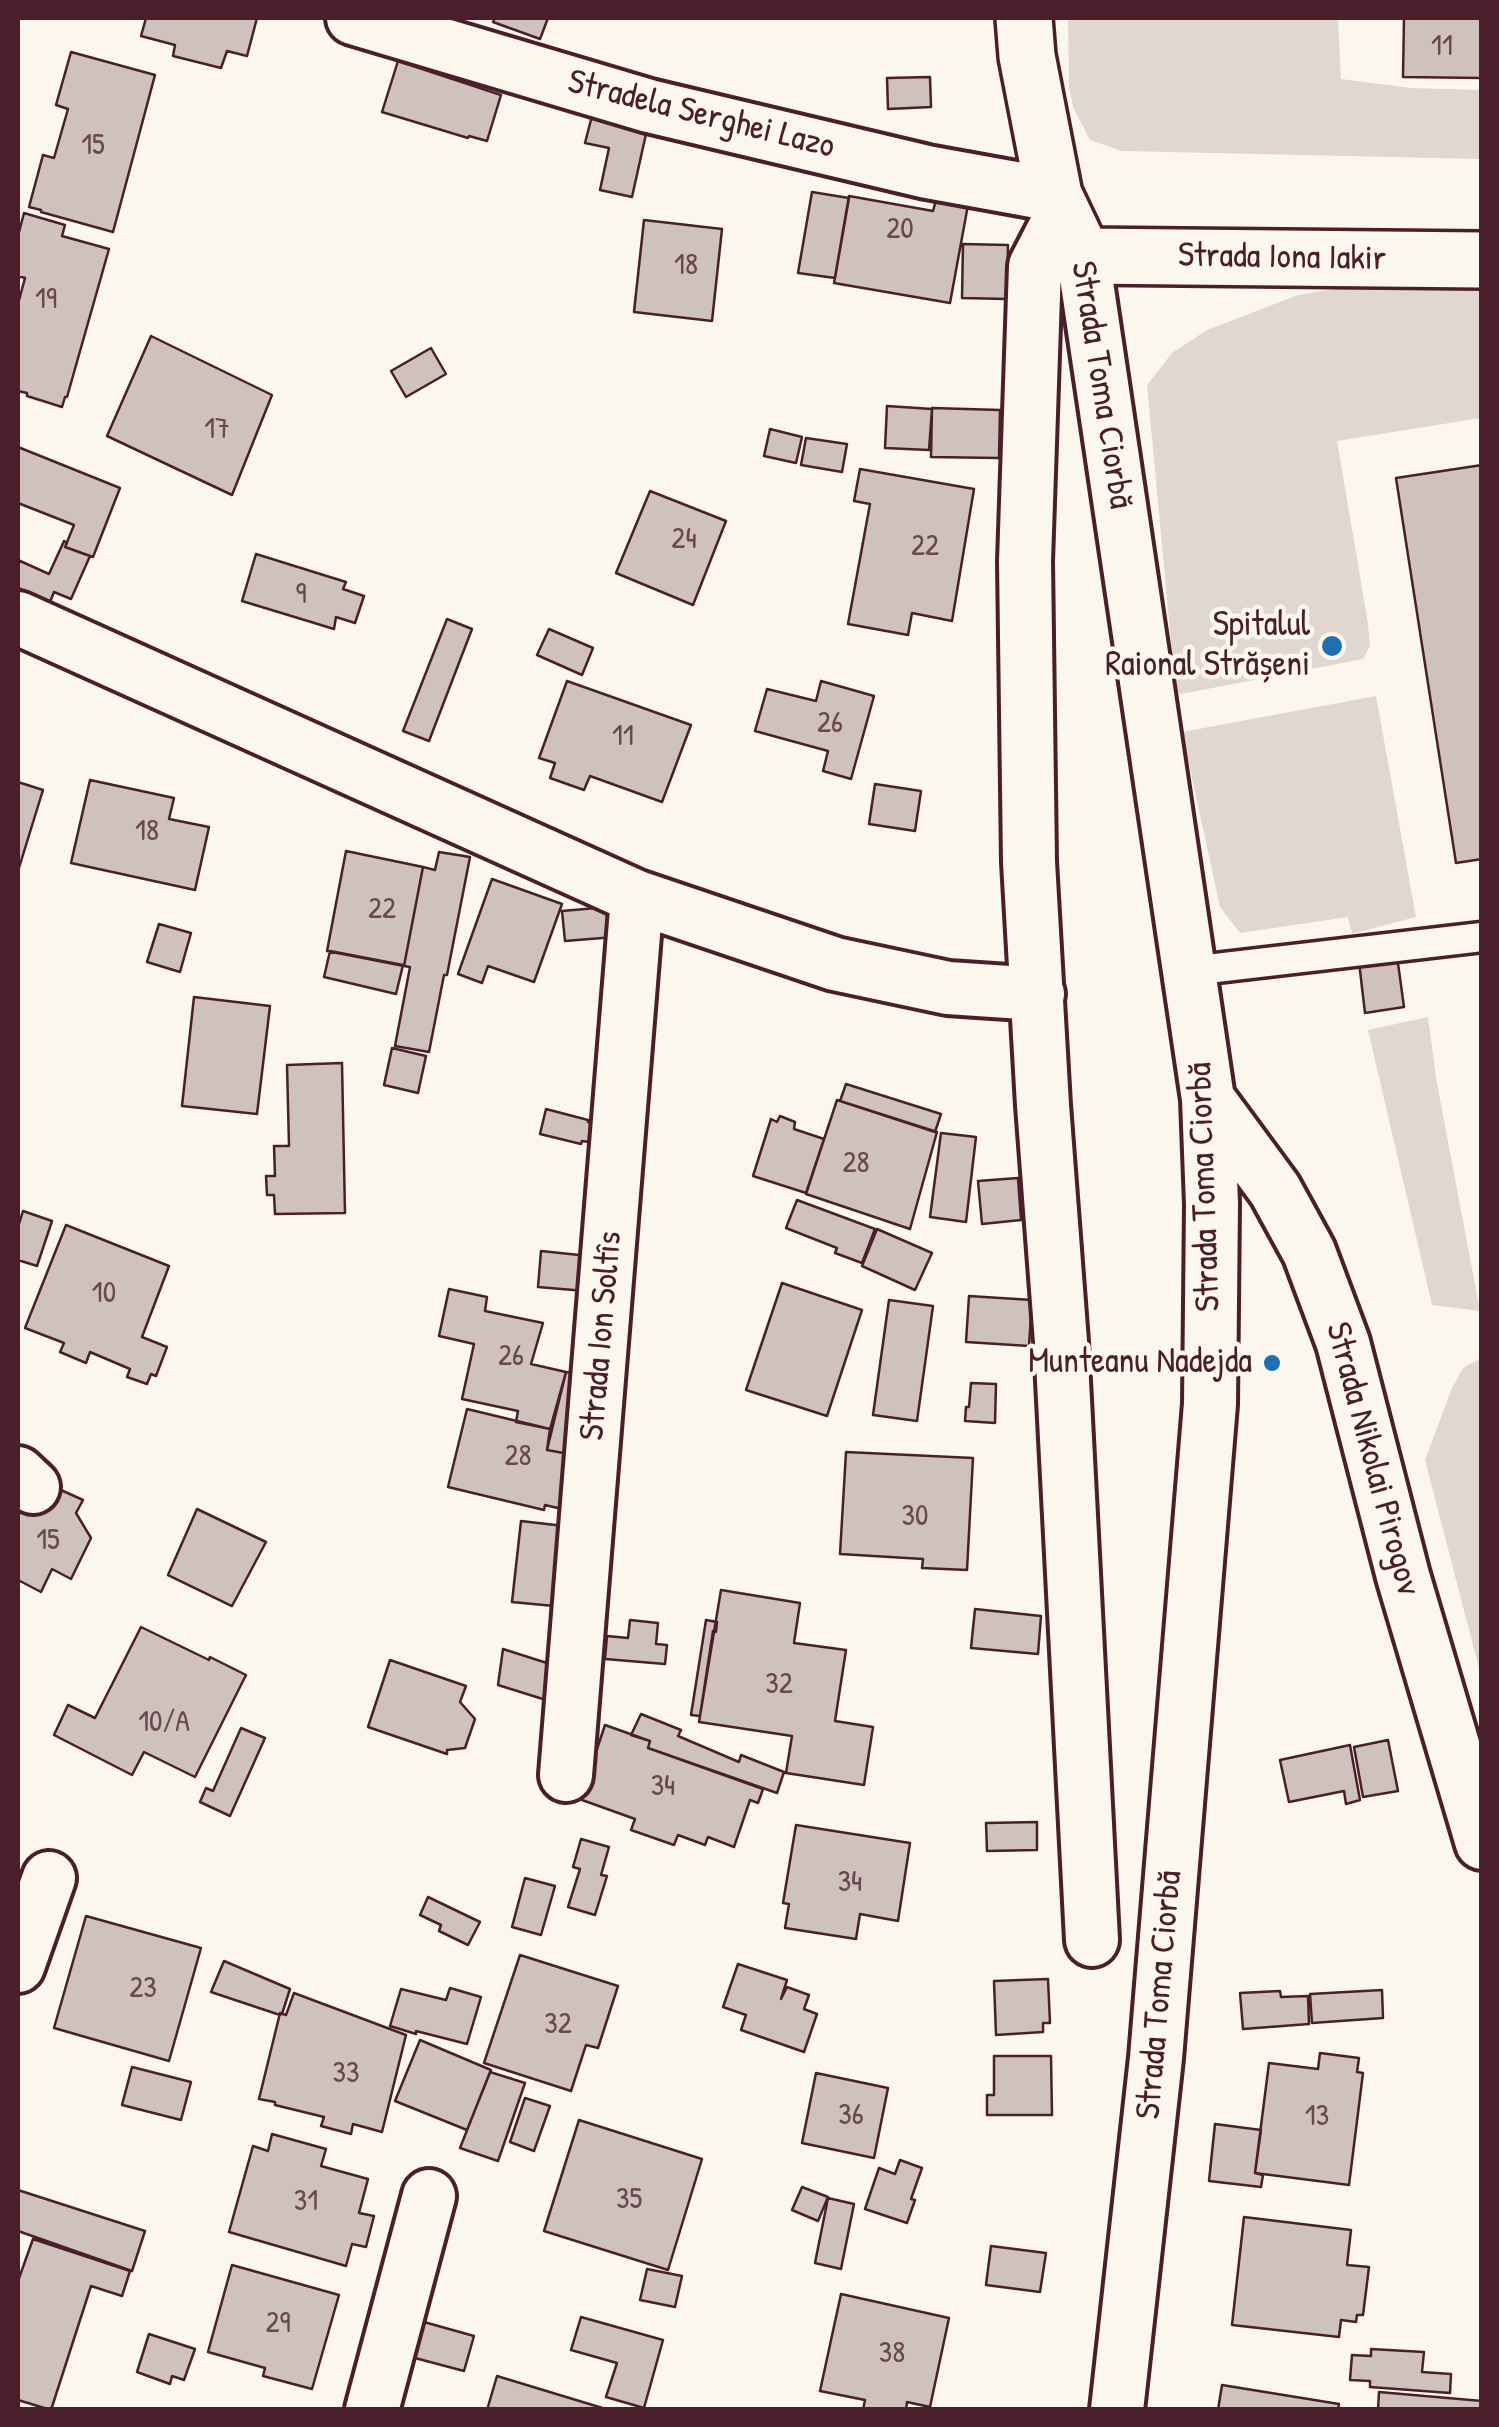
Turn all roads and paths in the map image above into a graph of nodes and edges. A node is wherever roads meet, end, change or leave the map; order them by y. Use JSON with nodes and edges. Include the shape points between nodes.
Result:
{"nodes":[{"id":1,"x":353,"y":18,"type":"edge"},
{"id":2,"x":1024,"y":18,"type":"edge"},
{"id":3,"x":1066,"y":221,"type":"junction"},
{"id":4,"x":1482,"y":260,"type":"edge"},
{"id":5,"x":18,"y":618,"type":"edge"},
{"id":6,"x":638,"y":897,"type":"junction"},
{"id":7,"x":1482,"y":936,"type":"edge"},
{"id":8,"x":1190,"y":970,"type":"junction"},
{"id":9,"x":1038,"y":994,"type":"junction"},
{"id":10,"x":1208,"y":1100,"type":"junction"},
{"id":11,"x":566,"y":1775,"type":"dead end"},
{"id":12,"x":1482,"y":1843,"type":"edge"},
{"id":13,"x":49,"y":1878,"type":"dead end"},
{"id":14,"x":1092,"y":1940,"type":"dead end"},
{"id":15,"x":18,"y":1966,"type":"edge"},
{"id":16,"x":429,"y":2196,"type":"dead end"},
{"id":17,"x":372,"y":2410,"type":"edge"},
{"id":18,"x":1117,"y":2410,"type":"edge"}],
"edges":[{"from":1,"to":3,"type":"street","name":"Stradela Serghei Lazo","via":[[649,106],[927,172]]},
{"from":2,"to":3,"type":"street","name":"Strada Toma Ciorbă"},
{"from":3,"to":4,"type":"street","name":"Strada Iona Iakir"},
{"from":3,"to":8,"type":"street","name":"Strada Toma Ciorbă"},
{"from":3,"to":9,"type":"street","name":"Strada Toma Ciorbă","via":[[1035,266],[1024,561]]},
{"from":5,"to":6,"type":"street"},
{"from":6,"to":9,"type":"street","via":[[835,964],[948,988]]},
{"from":6,"to":11,"type":"street","name":"Strada Ion Soltîs"},
{"from":7,"to":8,"type":"lane"},
{"from":8,"to":10,"type":"street","name":"Strada Toma Ciorbă"},
{"from":9,"to":14,"type":"street","name":"Strada Toma Ciorbă"},
{"from":10,"to":12,"type":"street","name":"Strada Nikolai Pirogov","via":[[1274,1190],[1309,1252],[1343,1343]]},
{"from":10,"to":18,"type":"street","name":"Strada Toma Ciorbă","via":[[1210,1404],[1156,2058]]},
{"from":13,"to":15,"type":"street"},
{"from":16,"to":17,"type":"street"}]}
